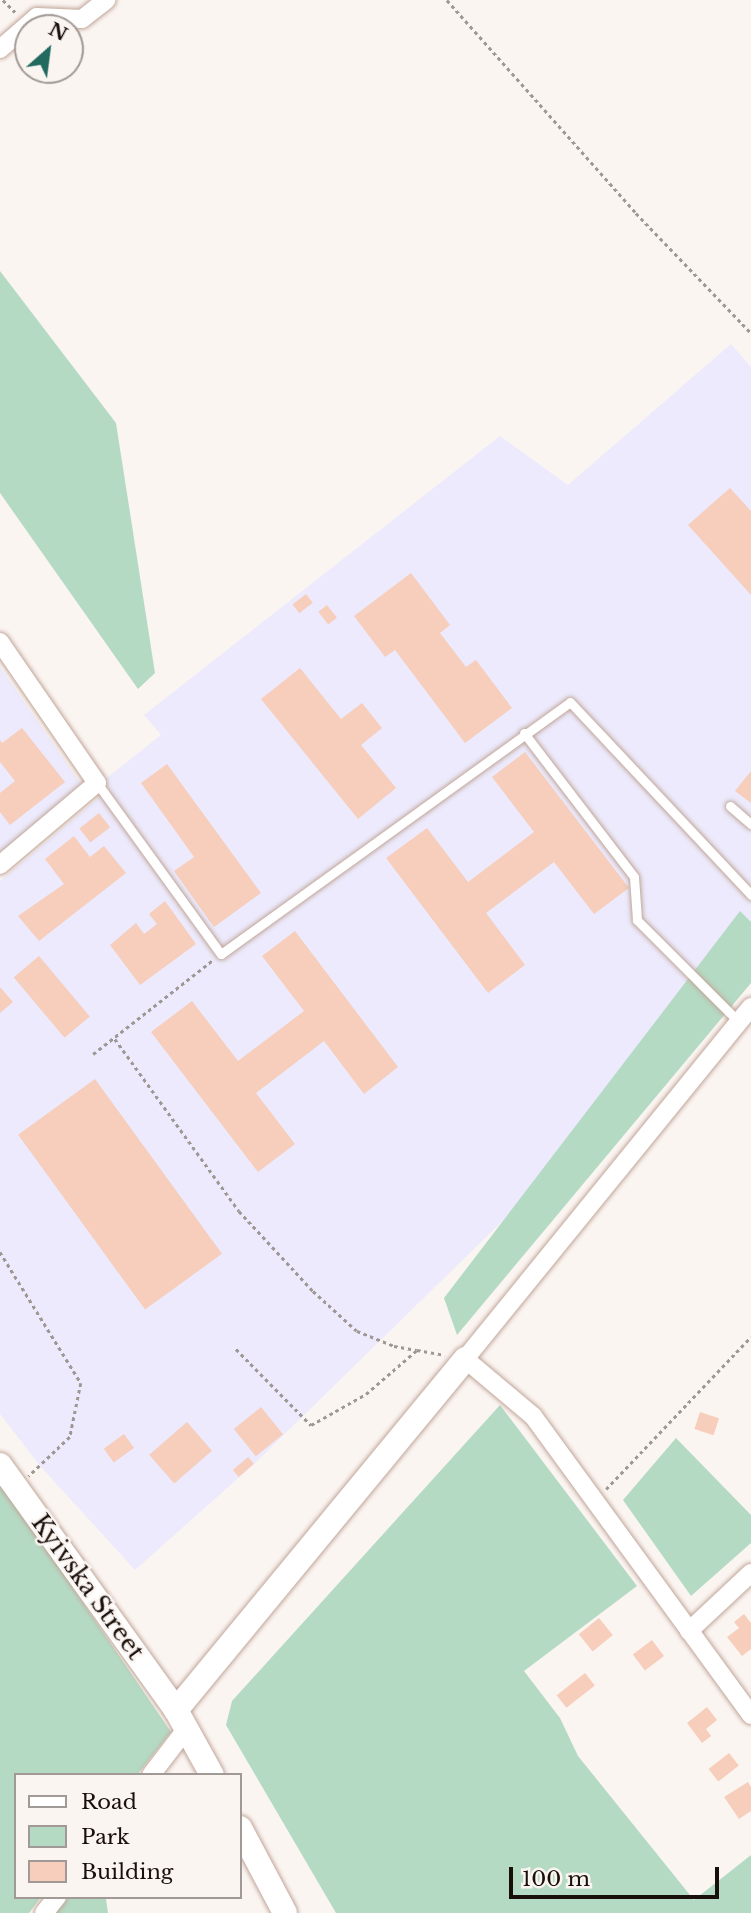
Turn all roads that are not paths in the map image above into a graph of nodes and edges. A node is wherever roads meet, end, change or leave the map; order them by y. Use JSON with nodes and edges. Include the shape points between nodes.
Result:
{"nodes":[{"id":1,"x":106,"y":0,"type":"edge"},
{"id":2,"x":0,"y":49,"type":"edge"},
{"id":3,"x":0,"y":642,"type":"edge"},
{"id":4,"x":524,"y":733,"type":"junction"},
{"id":5,"x":97,"y":783,"type":"junction"},
{"id":6,"x":730,"y":806,"type":"dead end"},
{"id":7,"x":751,"y":824,"type":"edge"},
{"id":8,"x":0,"y":865,"type":"edge"},
{"id":9,"x":751,"y":895,"type":"edge"},
{"id":10,"x":751,"y":1007,"type":"edge"},
{"id":11,"x":739,"y":1022,"type":"junction"},
{"id":12,"x":465,"y":1359,"type":"junction"},
{"id":13,"x":0,"y":1465,"type":"edge"},
{"id":14,"x":751,"y":1573,"type":"edge"},
{"id":15,"x":689,"y":1631,"type":"junction"},
{"id":16,"x":751,"y":1714,"type":"edge"},
{"id":17,"x":181,"y":1719,"type":"junction"},
{"id":18,"x":152,"y":1773,"type":"edge"},
{"id":19,"x":211,"y":1773,"type":"edge"},
{"id":20,"x":242,"y":1832,"type":"edge"},
{"id":21,"x":55,"y":1899,"type":"edge"},
{"id":22,"x":44,"y":1913,"type":"edge"},
{"id":23,"x":285,"y":1913,"type":"edge"}],
"edges":[{"from":1,"to":2,"type":"street","via":[[82,19],[37,17]]},
{"from":3,"to":5,"type":"street"},
{"from":4,"to":5,"type":"lane","via":[[221,954]]},
{"from":4,"to":9,"type":"lane","via":[[570,702]]},
{"from":4,"to":11,"type":"lane","via":[[634,877],[637,920]]},
{"from":5,"to":8,"type":"street"},
{"from":6,"to":7,"type":"lane"},
{"from":10,"to":11,"type":"street"},
{"from":11,"to":12,"type":"street"},
{"from":12,"to":15,"type":"street","via":[[533,1416]]},
{"from":12,"to":17,"type":"street"},
{"from":13,"to":17,"type":"street","name":"Kyivska Street"},
{"from":14,"to":15,"type":"street"},
{"from":15,"to":16,"type":"street"},
{"from":17,"to":18,"type":"street"},
{"from":17,"to":19,"type":"street","name":"Kyivska Street"},
{"from":20,"to":23,"type":"street"},
{"from":21,"to":22,"type":"street"}]}
